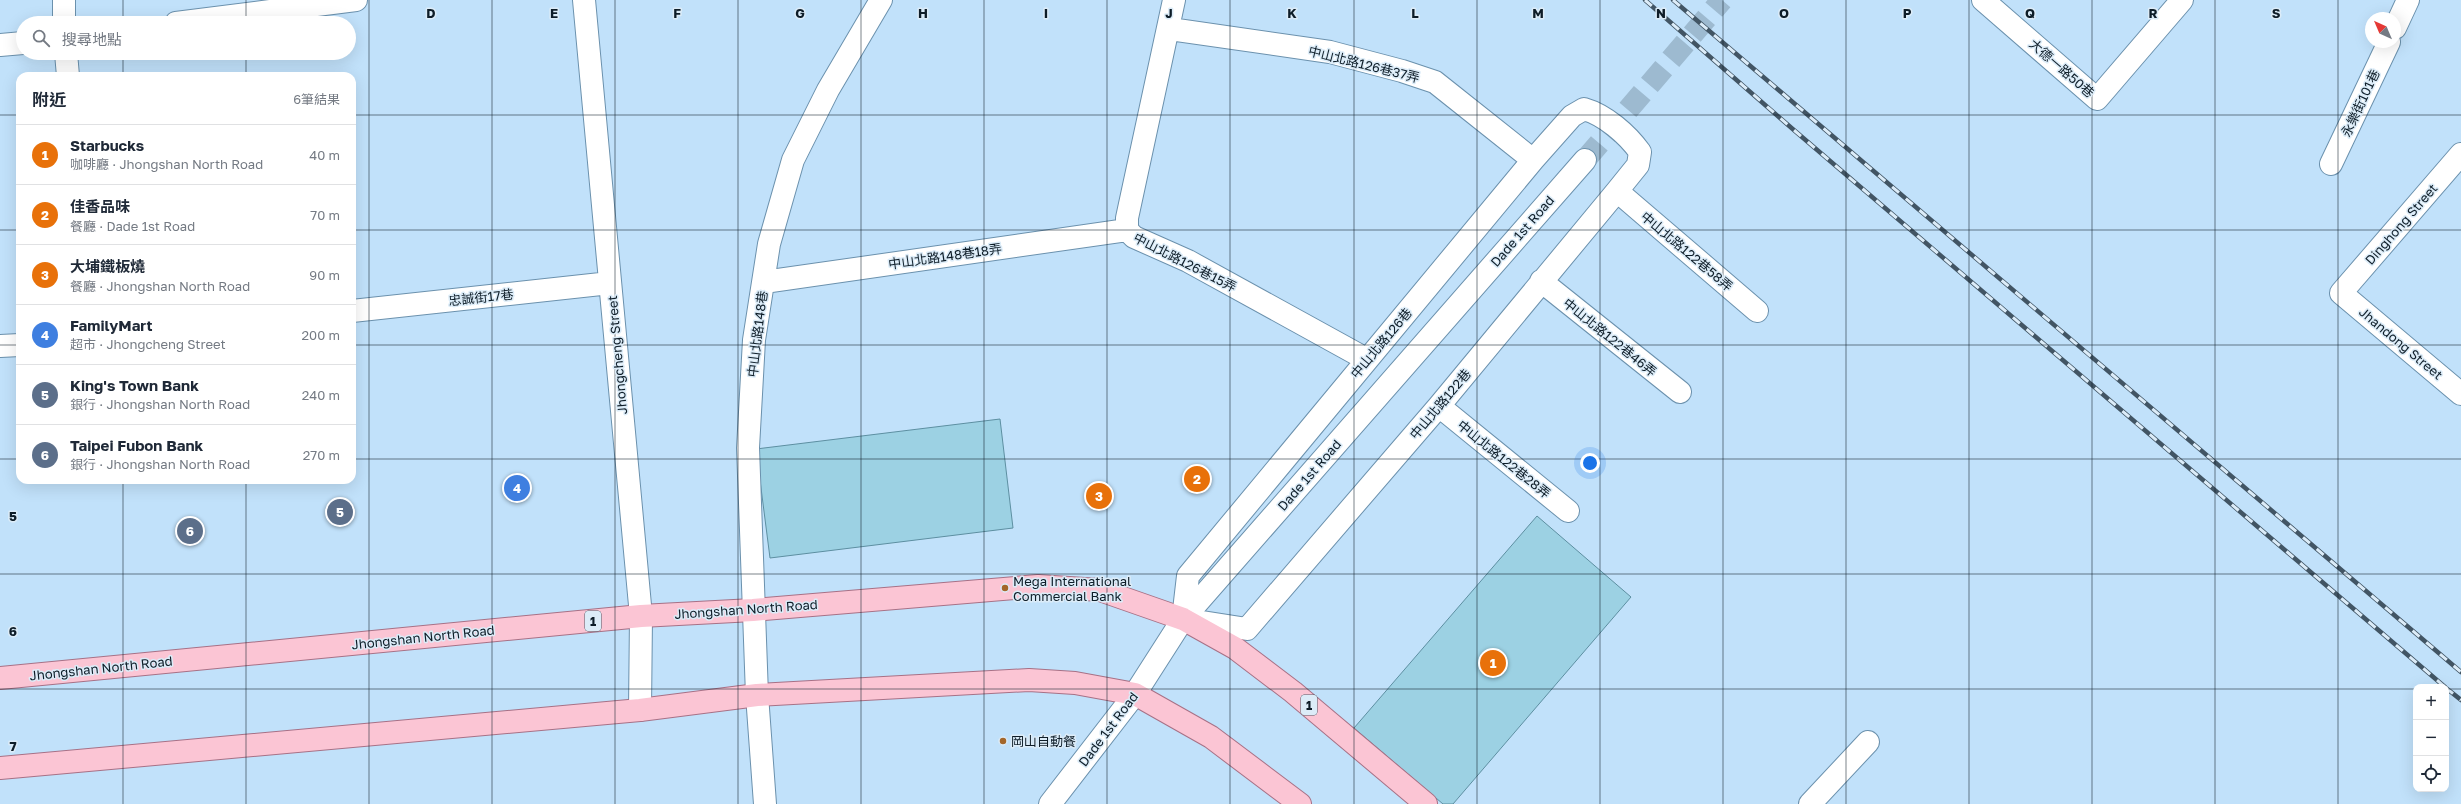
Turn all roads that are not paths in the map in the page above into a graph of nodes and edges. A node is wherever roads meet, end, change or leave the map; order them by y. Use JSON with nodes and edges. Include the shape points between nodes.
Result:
{"nodes":[{"id":1,"x":64,"y":0,"type":"edge"},
{"id":2,"x":356,"y":0,"type":"edge"},
{"id":3,"x":584,"y":0,"type":"edge"},
{"id":4,"x":881,"y":0,"type":"edge"},
{"id":5,"x":1174,"y":0,"type":"edge"},
{"id":6,"x":1983,"y":0,"type":"edge"},
{"id":7,"x":2182,"y":0,"type":"edge"},
{"id":8,"x":2408,"y":0,"type":"edge"},
{"id":9,"x":2401,"y":15,"type":"edge"},
{"id":10,"x":64,"y":16,"type":"edge"},
{"id":11,"x":231,"y":16,"type":"edge"},
{"id":12,"x":1170,"y":29,"type":"junction"},
{"id":13,"x":16,"y":44,"type":"edge"},
{"id":14,"x":0,"y":46,"type":"edge"},
{"id":15,"x":2386,"y":48,"type":"edge"},
{"id":16,"x":67,"y":60,"type":"edge"},
{"id":17,"x":68,"y":72,"type":"edge"},
{"id":18,"x":1613,"y":127,"type":"joint"},
{"id":19,"x":2461,"y":154,"type":"edge"},
{"id":20,"x":1533,"y":160,"type":"junction"},
{"id":21,"x":1585,"y":160,"type":"tunnel mouth"},
{"id":22,"x":2331,"y":164,"type":"dead end"},
{"id":23,"x":1617,"y":191,"type":"junction"},
{"id":24,"x":1127,"y":230,"type":"junction"},
{"id":25,"x":1541,"y":281,"type":"junction"},
{"id":26,"x":764,"y":282,"type":"junction"},
{"id":27,"x":610,"y":283,"type":"junction"},
{"id":28,"x":2341,"y":293,"type":"joint"},
{"id":29,"x":356,"y":311,"type":"edge"},
{"id":30,"x":1758,"y":311,"type":"dead end"},
{"id":31,"x":16,"y":345,"type":"edge"},
{"id":32,"x":0,"y":346,"type":"edge"},
{"id":33,"x":1366,"y":359,"type":"junction"},
{"id":34,"x":1680,"y":392,"type":"dead end"},
{"id":35,"x":2461,"y":394,"type":"edge"},
{"id":36,"x":1440,"y":406,"type":"junction"},
{"id":37,"x":1568,"y":511,"type":"dead end"},
{"id":38,"x":753,"y":610,"type":"junction"},
{"id":39,"x":641,"y":616,"type":"junction"},
{"id":40,"x":1183,"y":619,"type":"junction"},
{"id":41,"x":0,"y":678,"type":"edge"},
{"id":42,"x":1135,"y":694,"type":"junction"},
{"id":43,"x":757,"y":695,"type":"junction"},
{"id":44,"x":640,"y":710,"type":"junction"},
{"id":45,"x":1868,"y":742,"type":"dead end"},
{"id":46,"x":0,"y":768,"type":"edge"},
{"id":47,"x":765,"y":804,"type":"edge"},
{"id":48,"x":1050,"y":804,"type":"edge"},
{"id":49,"x":1300,"y":804,"type":"edge"},
{"id":50,"x":1426,"y":804,"type":"edge"},
{"id":51,"x":1810,"y":804,"type":"edge"}],
"edges":[{"from":1,"to":10,"type":"street"},
{"from":2,"to":11,"type":"street"},
{"from":3,"to":27,"type":"street","name":"Jhongcheng Street"},
{"from":4,"to":26,"type":"street","name":"中山北路148巷","via":[[828,90],[793,160],[768,244]]},
{"from":5,"to":12,"type":"street","name":"中山北路126巷15弄"},
{"from":6,"to":7,"type":"street","name":"大德一路50巷","via":[[2096,99]]},
{"from":8,"to":9,"type":"street"},
{"from":12,"to":20,"type":"street","name":"中山北路126巷37弄","via":[[1330,52],[1435,82]]},
{"from":12,"to":24,"type":"street","name":"中山北路126巷15弄","via":[[1127,218]]},
{"from":13,"to":14,"type":"street"},
{"from":15,"to":22,"type":"street","name":"永樂街101巷"},
{"from":16,"to":17,"type":"street"},
{"from":18,"to":20,"type":"street","name":"中山北路126巷","via":[[1597,113],[1584,109],[1572,116]]},
{"from":18,"to":23,"type":"street","name":"中山北路122巷","via":[[1640,152],[1638,165]]},
{"from":19,"to":28,"type":"street","name":"Dinghong Street"},
{"from":20,"to":33,"type":"street","name":"中山北路126巷"},
{"from":21,"to":40,"type":"street","name":"Dade 1st Road"},
{"from":23,"to":25,"type":"street","name":"中山北路122巷"},
{"from":23,"to":30,"type":"street","name":"中山北路122巷58弄"},
{"from":24,"to":26,"type":"street","name":"中山北路148巷18弄"},
{"from":24,"to":33,"type":"street","name":"中山北路126巷15弄","via":[[1134,237],[1188,261]]},
{"from":25,"to":34,"type":"street","name":"中山北路122巷46弄"},
{"from":25,"to":36,"type":"street","name":"中山北路122巷"},
{"from":26,"to":38,"type":"street","name":"中山北路148巷","via":[[754,340],[748,448]]},
{"from":27,"to":29,"type":"street","name":"忠誠街17巷"},
{"from":27,"to":39,"type":"street","name":"Jhongcheng Street"},
{"from":28,"to":35,"type":"street","name":"Jhandong Street"},
{"from":31,"to":32,"type":"street"},
{"from":33,"to":40,"type":"street","name":"中山北路126巷","via":[[1188,576]]},
{"from":36,"to":37,"type":"street","name":"中山北路122巷28弄"},
{"from":36,"to":40,"type":"street","name":"中山北路122巷","via":[[1247,629]]},
{"from":38,"to":39,"type":"main road","name":"Jhongshan North Road","number":"1"},
{"from":38,"to":40,"type":"main road","name":"Jhongshan North Road","number":"1","via":[[1038,586],[1100,590]]},
{"from":38,"to":43,"type":"street","name":"中山北路148巷"},
{"from":39,"to":41,"type":"main road","name":"Jhongshan North Road","number":"1"},
{"from":39,"to":44,"type":"street","name":"Jhongcheng Street"},
{"from":40,"to":42,"type":"street","name":"Dade 1st Road"},
{"from":40,"to":50,"type":"main road","name":"Jhongshan North Road","number":"1","via":[[1235,648],[1293,692]]},
{"from":42,"to":43,"type":"main road","via":[[1075,683],[1029,680]]},
{"from":42,"to":48,"type":"street","name":"Dade 1st Road"},
{"from":42,"to":49,"type":"main road","via":[[1211,737]]},
{"from":43,"to":44,"type":"main road"},
{"from":43,"to":47,"type":"street","name":"中山北路148巷"},
{"from":44,"to":46,"type":"main road"},
{"from":45,"to":51,"type":"street"}]}
